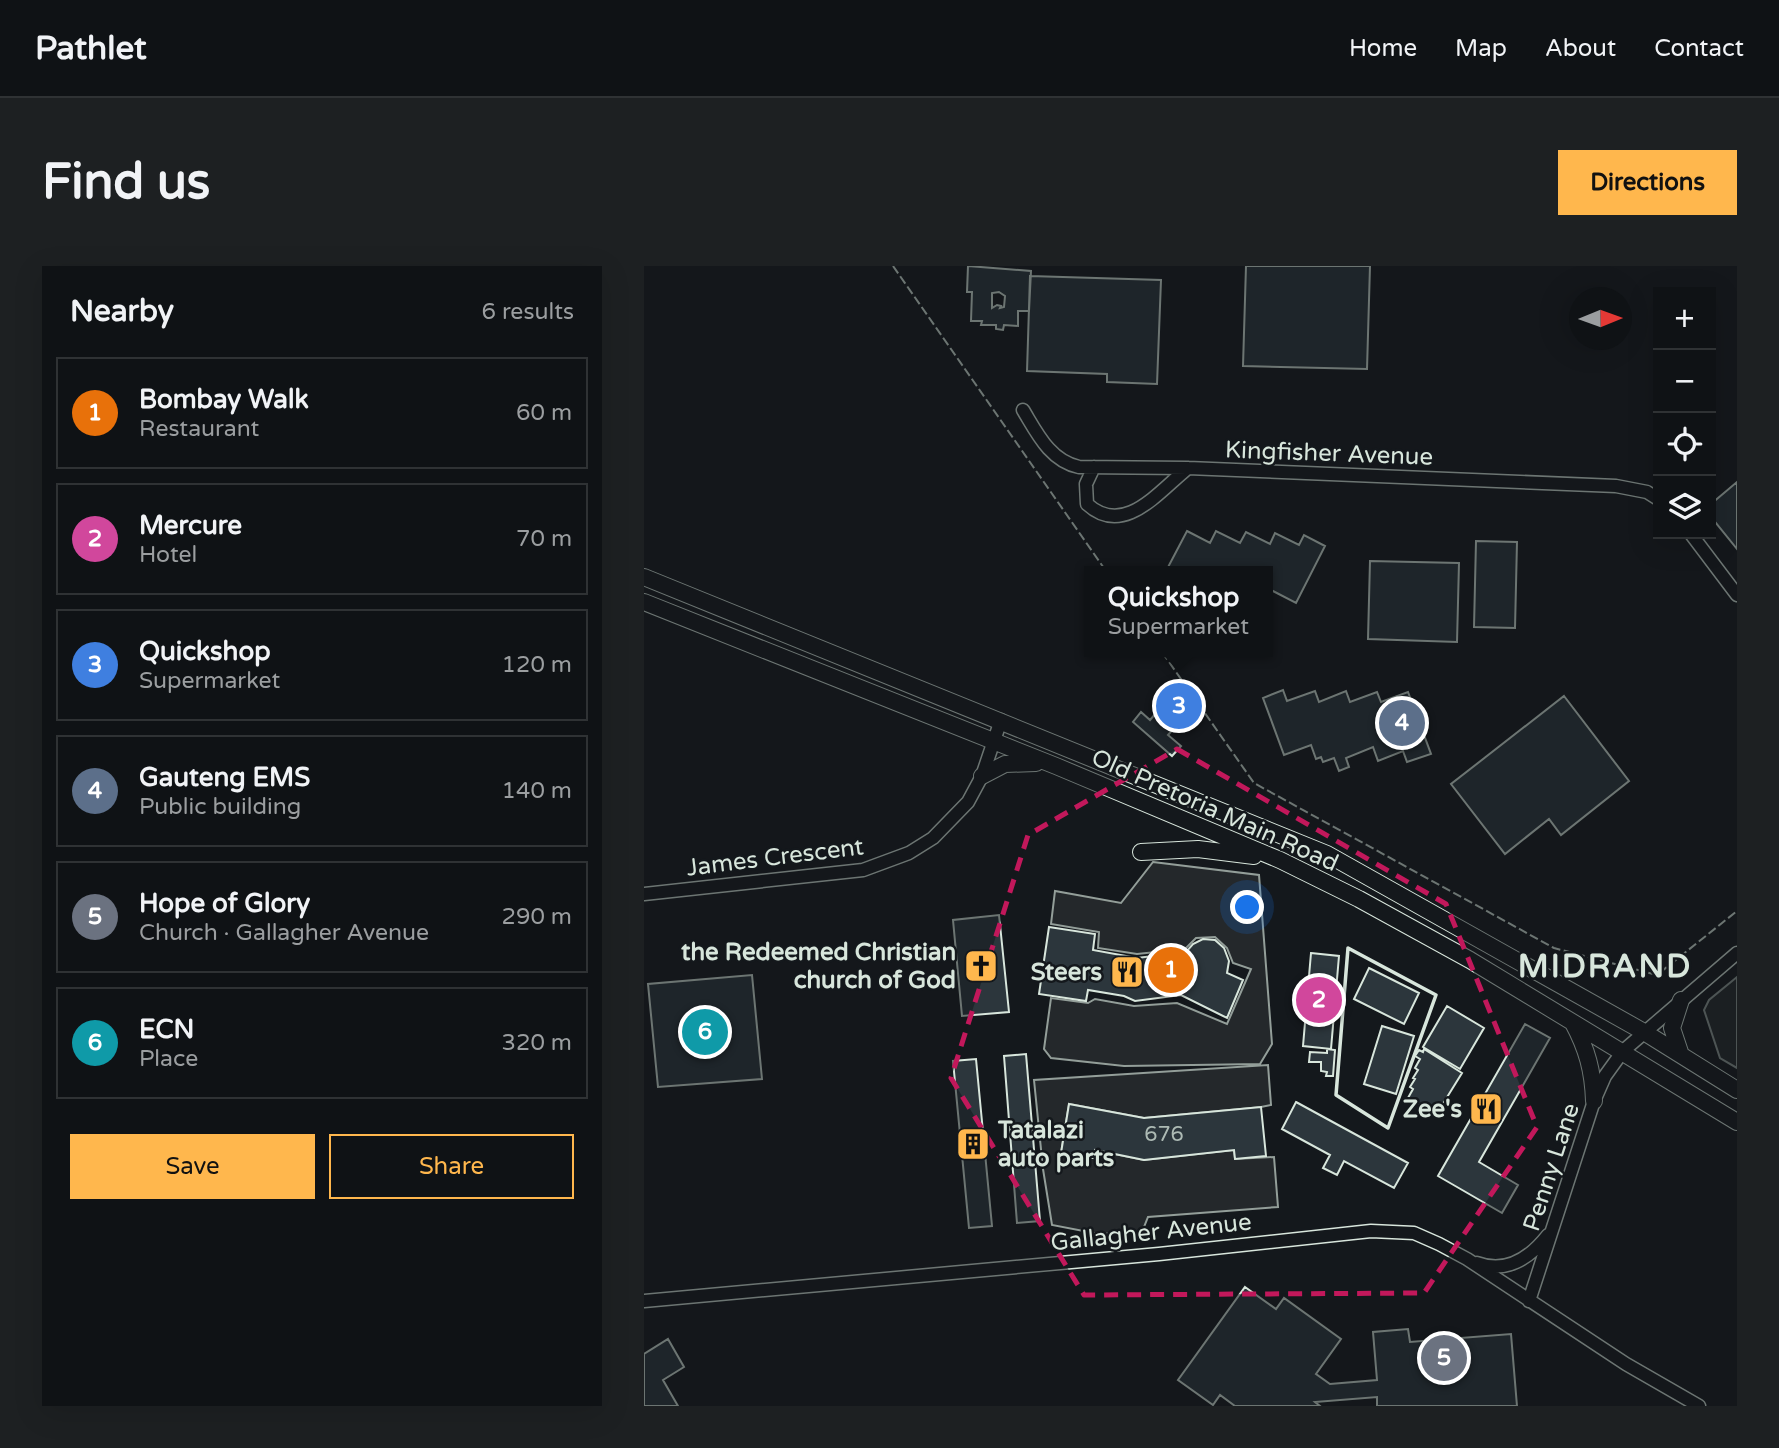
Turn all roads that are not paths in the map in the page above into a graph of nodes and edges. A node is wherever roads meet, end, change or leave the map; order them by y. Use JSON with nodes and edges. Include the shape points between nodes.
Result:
{"nodes":[{"id":1,"x":1023,"y":410,"type":"dead end"},
{"id":2,"x":1094,"y":467,"type":"junction"},
{"id":3,"x":1188,"y":468,"type":"junction"},
{"id":4,"x":1653,"y":496,"type":"edge"},
{"id":5,"x":1695,"y":539,"type":"edge"},
{"id":6,"x":644,"y":577,"type":"edge"},
{"id":7,"x":1737,"y":595,"type":"edge"},
{"id":8,"x":644,"y":601,"type":"edge"},
{"id":9,"x":1000,"y":720,"type":"junction"},
{"id":10,"x":994,"y":741,"type":"junction"},
{"id":11,"x":1056,"y":766,"type":"junction"},
{"id":12,"x":982,"y":776,"type":"junction"},
{"id":13,"x":1141,"y":852,"type":"dead end"},
{"id":14,"x":1280,"y":860,"type":"junction"},
{"id":15,"x":644,"y":894,"type":"edge"},
{"id":16,"x":1737,"y":953,"type":"edge"},
{"id":17,"x":1681,"y":1000,"type":"junction"},
{"id":18,"x":1573,"y":1022,"type":"junction"},
{"id":19,"x":1644,"y":1032,"type":"junction"},
{"id":20,"x":1623,"y":1051,"type":"junction"},
{"id":21,"x":1681,"y":1055,"type":"junction"},
{"id":22,"x":1737,"y":1090,"type":"edge"},
{"id":23,"x":1594,"y":1101,"type":"junction"},
{"id":24,"x":1737,"y":1122,"type":"edge"},
{"id":25,"x":1554,"y":1228,"type":"junction"},
{"id":26,"x":1467,"y":1259,"type":"junction"},
{"id":27,"x":644,"y":1301,"type":"edge"},
{"id":28,"x":1529,"y":1301,"type":"junction"},
{"id":29,"x":1699,"y":1406,"type":"edge"}],
"edges":[{"from":1,"to":2,"type":"street","name":"Kingfisher Avenue","via":[[1064,464]]},
{"from":2,"to":3,"type":"street","name":"Kingfisher Avenue"},
{"from":2,"to":3,"type":"street","via":[[1086,484],[1087,504],[1102,515],[1116,517],[1130,514]]},
{"from":3,"to":4,"type":"street","name":"Kingfisher Avenue","via":[[1616,486]]},
{"from":5,"to":7,"type":"street"},
{"from":6,"to":9,"type":"main road","name":"Old Pretoria Main Road"},
{"from":8,"to":10,"type":"main road","name":"Old Pretoria Main Road"},
{"from":9,"to":10,"type":"street","name":"James Crescent"},
{"from":9,"to":19,"type":"main road","name":"Old Pretoria Main Road","via":[[1327,854]]},
{"from":10,"to":11,"type":"main road","name":"Old Pretoria Main Road"},
{"from":10,"to":12,"type":"street","name":"James Crescent"},
{"from":11,"to":12,"type":"main road","via":[[1014,762]]},
{"from":11,"to":14,"type":"main road","name":"Old Pretoria Main Road"},
{"from":12,"to":15,"type":"street","name":"James Crescent","via":[[968,802],[933,838],[887,863],[863,870]]},
{"from":13,"to":14,"type":"main road","via":[[1198,849]]},
{"from":14,"to":18,"type":"main road","name":"Old Pretoria Main Road","via":[[1470,960]]},
{"from":16,"to":17,"type":"street","name":"Penny Lane"},
{"from":17,"to":19,"type":"street","name":"Penny Lane"},
{"from":17,"to":21,"type":"main road","via":[[1672,1028]]},
{"from":18,"to":20,"type":"main road","name":"Old Pretoria Main Road"},
{"from":18,"to":23,"type":"main road","via":[[1589,1057]]},
{"from":19,"to":20,"type":"street","name":"Penny Lane"},
{"from":19,"to":21,"type":"main road","name":"Old Pretoria Main Road"},
{"from":20,"to":23,"type":"street","name":"Penny Lane"},
{"from":20,"to":24,"type":"main road","name":"Old Pretoria Main Road"},
{"from":21,"to":22,"type":"main road","name":"Old Pretoria Main Road"},
{"from":23,"to":25,"type":"street","name":"Penny Lane"},
{"from":25,"to":26,"type":"street","via":[[1519,1262],[1484,1266]]},
{"from":25,"to":28,"type":"street","name":"Penny Lane"},
{"from":26,"to":27,"type":"street","name":"Gallagher Avenue","via":[[1414,1233],[1371,1231]]},
{"from":26,"to":28,"type":"street","name":"Gallagher Avenue"},
{"from":28,"to":29,"type":"street","name":"Gallagher Avenue"}]}
